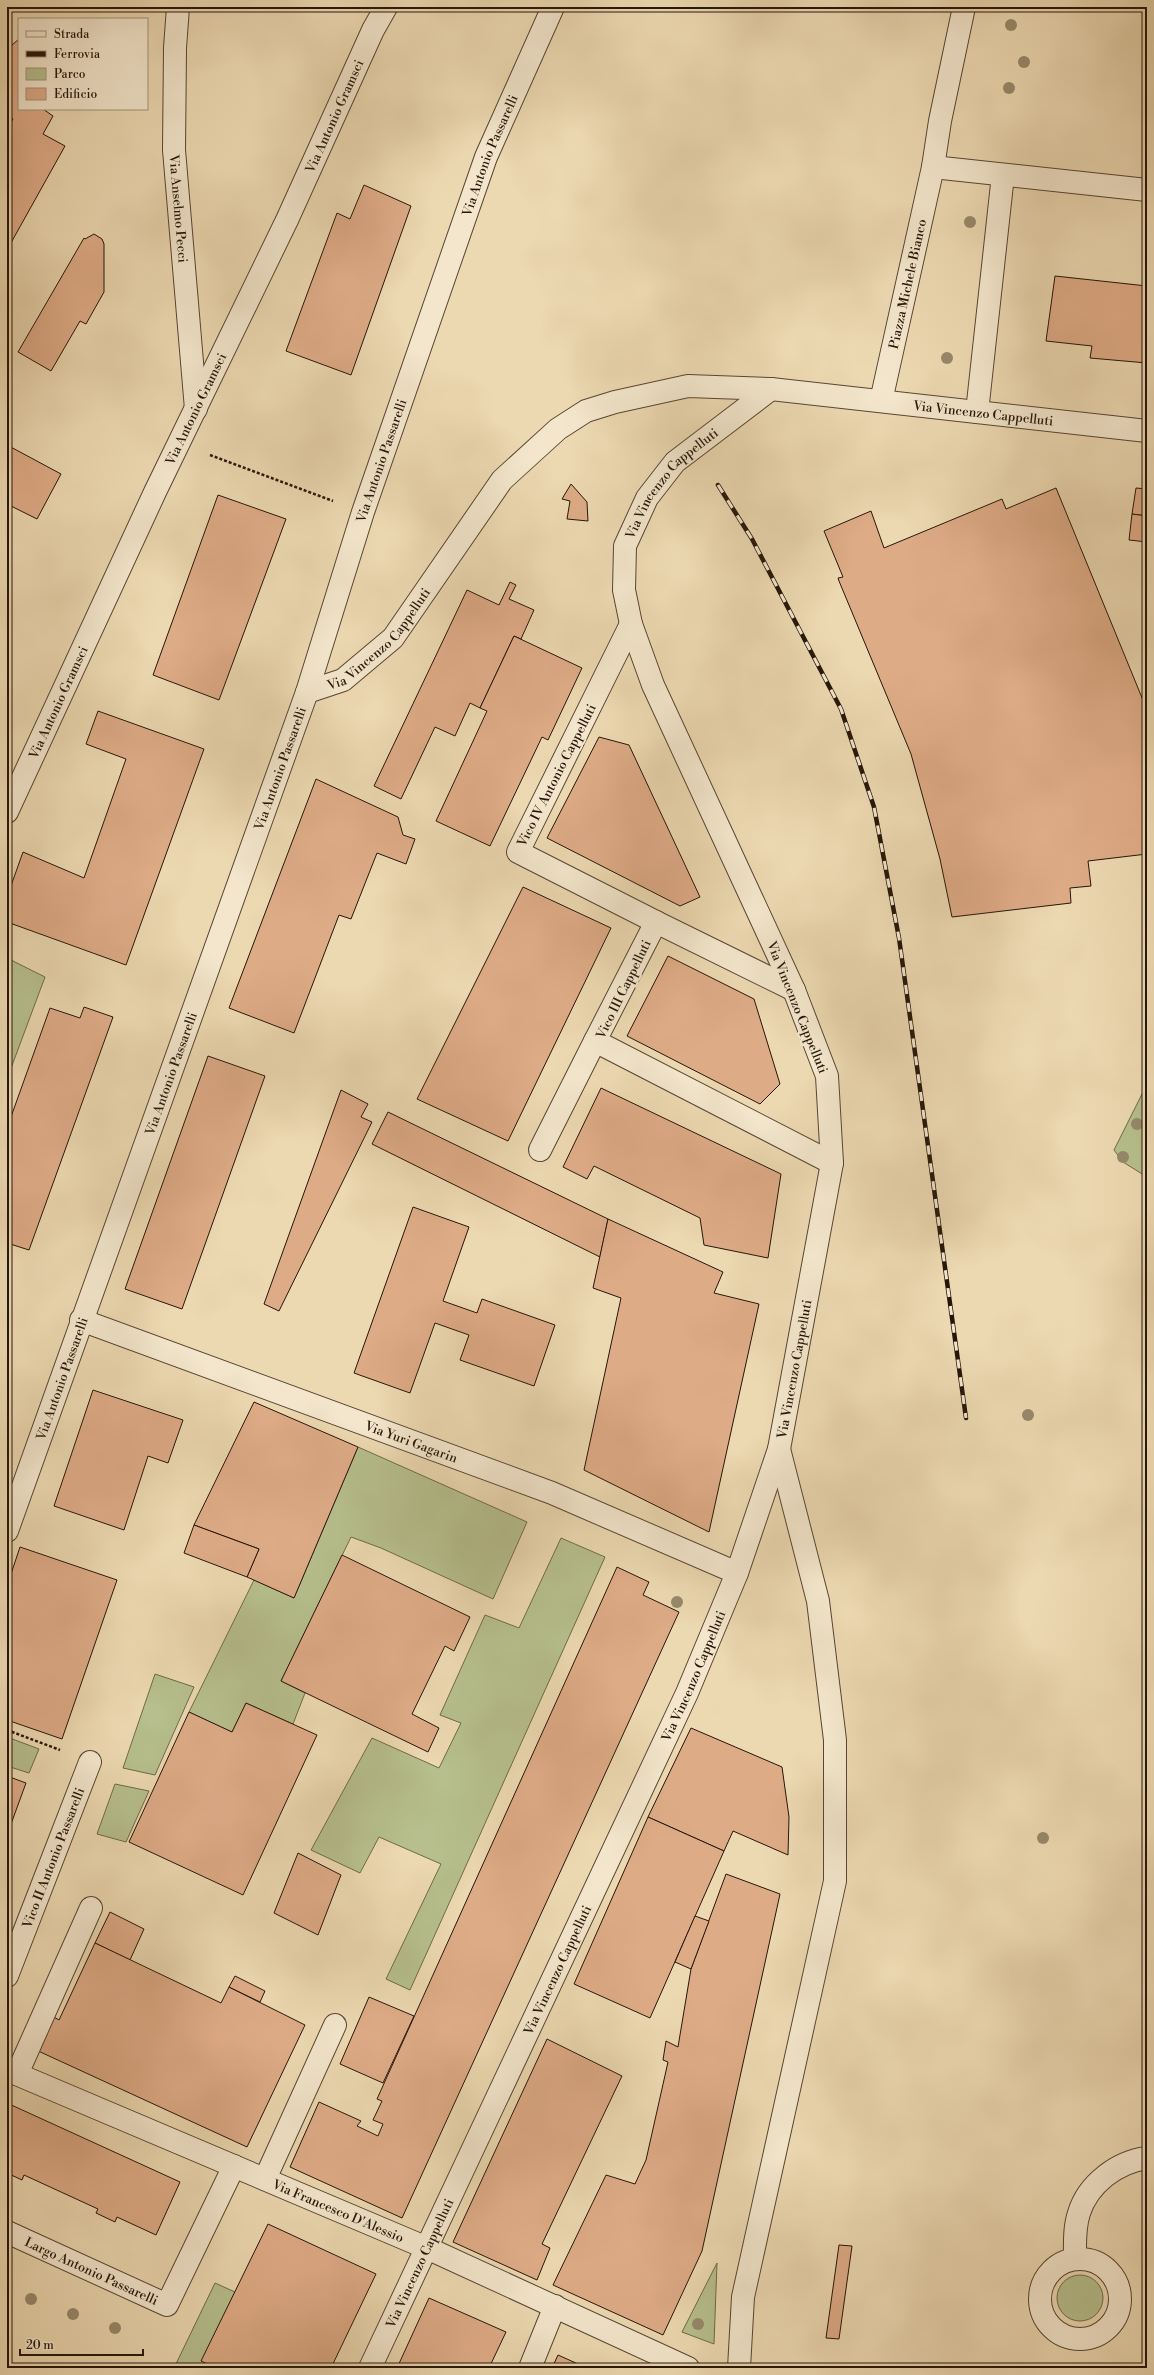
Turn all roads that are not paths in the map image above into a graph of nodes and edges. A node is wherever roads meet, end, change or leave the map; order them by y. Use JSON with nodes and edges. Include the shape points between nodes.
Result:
{"nodes":[{"id":1,"x":178,"y":7,"type":"edge"},
{"id":2,"x":386,"y":7,"type":"edge"},
{"id":3,"x":553,"y":7,"type":"edge"},
{"id":4,"x":964,"y":7,"type":"edge"},
{"id":5,"x":934,"y":167,"type":"junction"},
{"id":6,"x":1003,"y":175,"type":"junction"},
{"id":7,"x":1147,"y":190,"type":"edge"},
{"id":8,"x":771,"y":389,"type":"junction"},
{"id":9,"x":881,"y":401,"type":"junction"},
{"id":10,"x":196,"y":410,"type":"junction"},
{"id":11,"x":977,"y":412,"type":"junction"},
{"id":12,"x":1147,"y":431,"type":"edge"},
{"id":13,"x":631,"y":624,"type":"junction"},
{"id":14,"x":307,"y":692,"type":"junction"},
{"id":15,"x":7,"y":812,"type":"edge"},
{"id":16,"x":656,"y":922,"type":"junction"},
{"id":17,"x":794,"y":990,"type":"junction"},
{"id":18,"x":595,"y":1041,"type":"junction"},
{"id":19,"x":540,"y":1150,"type":"dead end"},
{"id":20,"x":832,"y":1163,"type":"junction"},
{"id":21,"x":81,"y":1320,"type":"junction"},
{"id":22,"x":779,"y":1449,"type":"junction"},
{"id":23,"x":7,"y":1530,"type":"edge"},
{"id":24,"x":737,"y":1573,"type":"junction"},
{"id":25,"x":90,"y":1762,"type":"road end"},
{"id":26,"x":90,"y":1908,"type":"dead end"},
{"id":27,"x":7,"y":1976,"type":"edge"},
{"id":28,"x":335,"y":2025,"type":"dead end"},
{"id":29,"x":12,"y":2072,"type":"edge"},
{"id":30,"x":1147,"y":2158,"type":"edge"},
{"id":31,"x":234,"y":2166,"type":"junction"},
{"id":32,"x":265,"y":2179,"type":"junction"},
{"id":33,"x":7,"y":2232,"type":"edge"},
{"id":34,"x":427,"y":2248,"type":"junction"},
{"id":35,"x":1075,"y":2259,"type":"dead end"},
{"id":36,"x":555,"y":2306,"type":"junction"},
{"id":37,"x":370,"y":2368,"type":"edge"},
{"id":38,"x":530,"y":2368,"type":"edge"},
{"id":39,"x":688,"y":2368,"type":"edge"},
{"id":40,"x":739,"y":2368,"type":"edge"}],
"edges":[{"from":1,"to":10,"type":"street","name":"Via Anselmo Pecci","via":[[174,150]]},
{"from":2,"to":10,"type":"street","name":"Via Antonio Gramsci"},
{"from":3,"to":14,"type":"street","name":"Via Antonio Passarelli","via":[[486,157],[363,512]]},
{"from":4,"to":5,"type":"street","name":"Piazza Michele Bianco","via":[[940,121]]},
{"from":5,"to":6,"type":"street"},
{"from":5,"to":9,"type":"street","name":"Piazza Michele Bianco"},
{"from":6,"to":7,"type":"street"},
{"from":6,"to":11,"type":"street"},
{"from":8,"to":9,"type":"street","name":"Via Vincenzo Cappelluti"},
{"from":8,"to":13,"type":"street","name":"Via Vincenzo Cappelluti","via":[[675,462],[647,498],[625,546],[624,590]]},
{"from":8,"to":14,"type":"street","name":"Via Vincenzo Cappelluti","via":[[688,386],[586,411],[558,429],[502,480],[393,638],[342,680]]},
{"from":9,"to":11,"type":"street","name":"Via Vincenzo Cappelluti"},
{"from":10,"to":15,"type":"street","name":"Via Antonio Gramsci"},
{"from":11,"to":12,"type":"street","name":"Via Vincenzo Cappelluti"},
{"from":13,"to":16,"type":"street","name":"Vico IV Antonio Cappelluti","via":[[518,852]]},
{"from":13,"to":17,"type":"street","name":"Via Vincenzo Cappelluti","via":[[653,686]]},
{"from":14,"to":21,"type":"street","name":"Via Antonio Passarelli"},
{"from":16,"to":17,"type":"street"},
{"from":16,"to":18,"type":"street","name":"Vico III Cappelluti"},
{"from":17,"to":20,"type":"street","name":"Via Vincenzo Cappelluti","via":[[827,1076]]},
{"from":18,"to":19,"type":"street"},
{"from":18,"to":20,"type":"street","name":"Vico III Cappelluti"},
{"from":20,"to":22,"type":"street","name":"Via Vincenzo Cappelluti"},
{"from":21,"to":23,"type":"street","name":"Via Antonio Passarelli"},
{"from":21,"to":24,"type":"street","name":"Via Yuri Gagarin","via":[[552,1493]]},
{"from":22,"to":24,"type":"street","name":"Via Vincenzo Cappelluti"},
{"from":22,"to":40,"type":"street","via":[[818,1600],[835,1740],[835,1881],[743,2297]]},
{"from":24,"to":34,"type":"street","name":"Via Vincenzo Cappelluti","via":[[687,1693]]},
{"from":25,"to":27,"type":"street","name":"Vico II Antonio Passarelli"},
{"from":26,"to":29,"type":"street"},
{"from":28,"to":32,"type":"street"},
{"from":29,"to":31,"type":"street","name":"Via Francesco D'Alessio"},
{"from":30,"to":35,"type":"street","via":[[1122,2166],[1105,2176],[1090,2190],[1079,2213],[1075,2232]]},
{"from":31,"to":32,"type":"street","name":"Via Francesco D'Alessio"},
{"from":31,"to":33,"type":"street","name":"Largo Antonio Passarelli","via":[[167,2305]]},
{"from":32,"to":34,"type":"street","name":"Via Francesco D'Alessio"},
{"from":34,"to":36,"type":"street","name":"Via Francesco D'Alessio"},
{"from":34,"to":37,"type":"street","name":"Via Vincenzo Cappelluti"},
{"from":36,"to":38,"type":"street"},
{"from":36,"to":39,"type":"street","name":"Via Francesco D'Alessio"}]}
